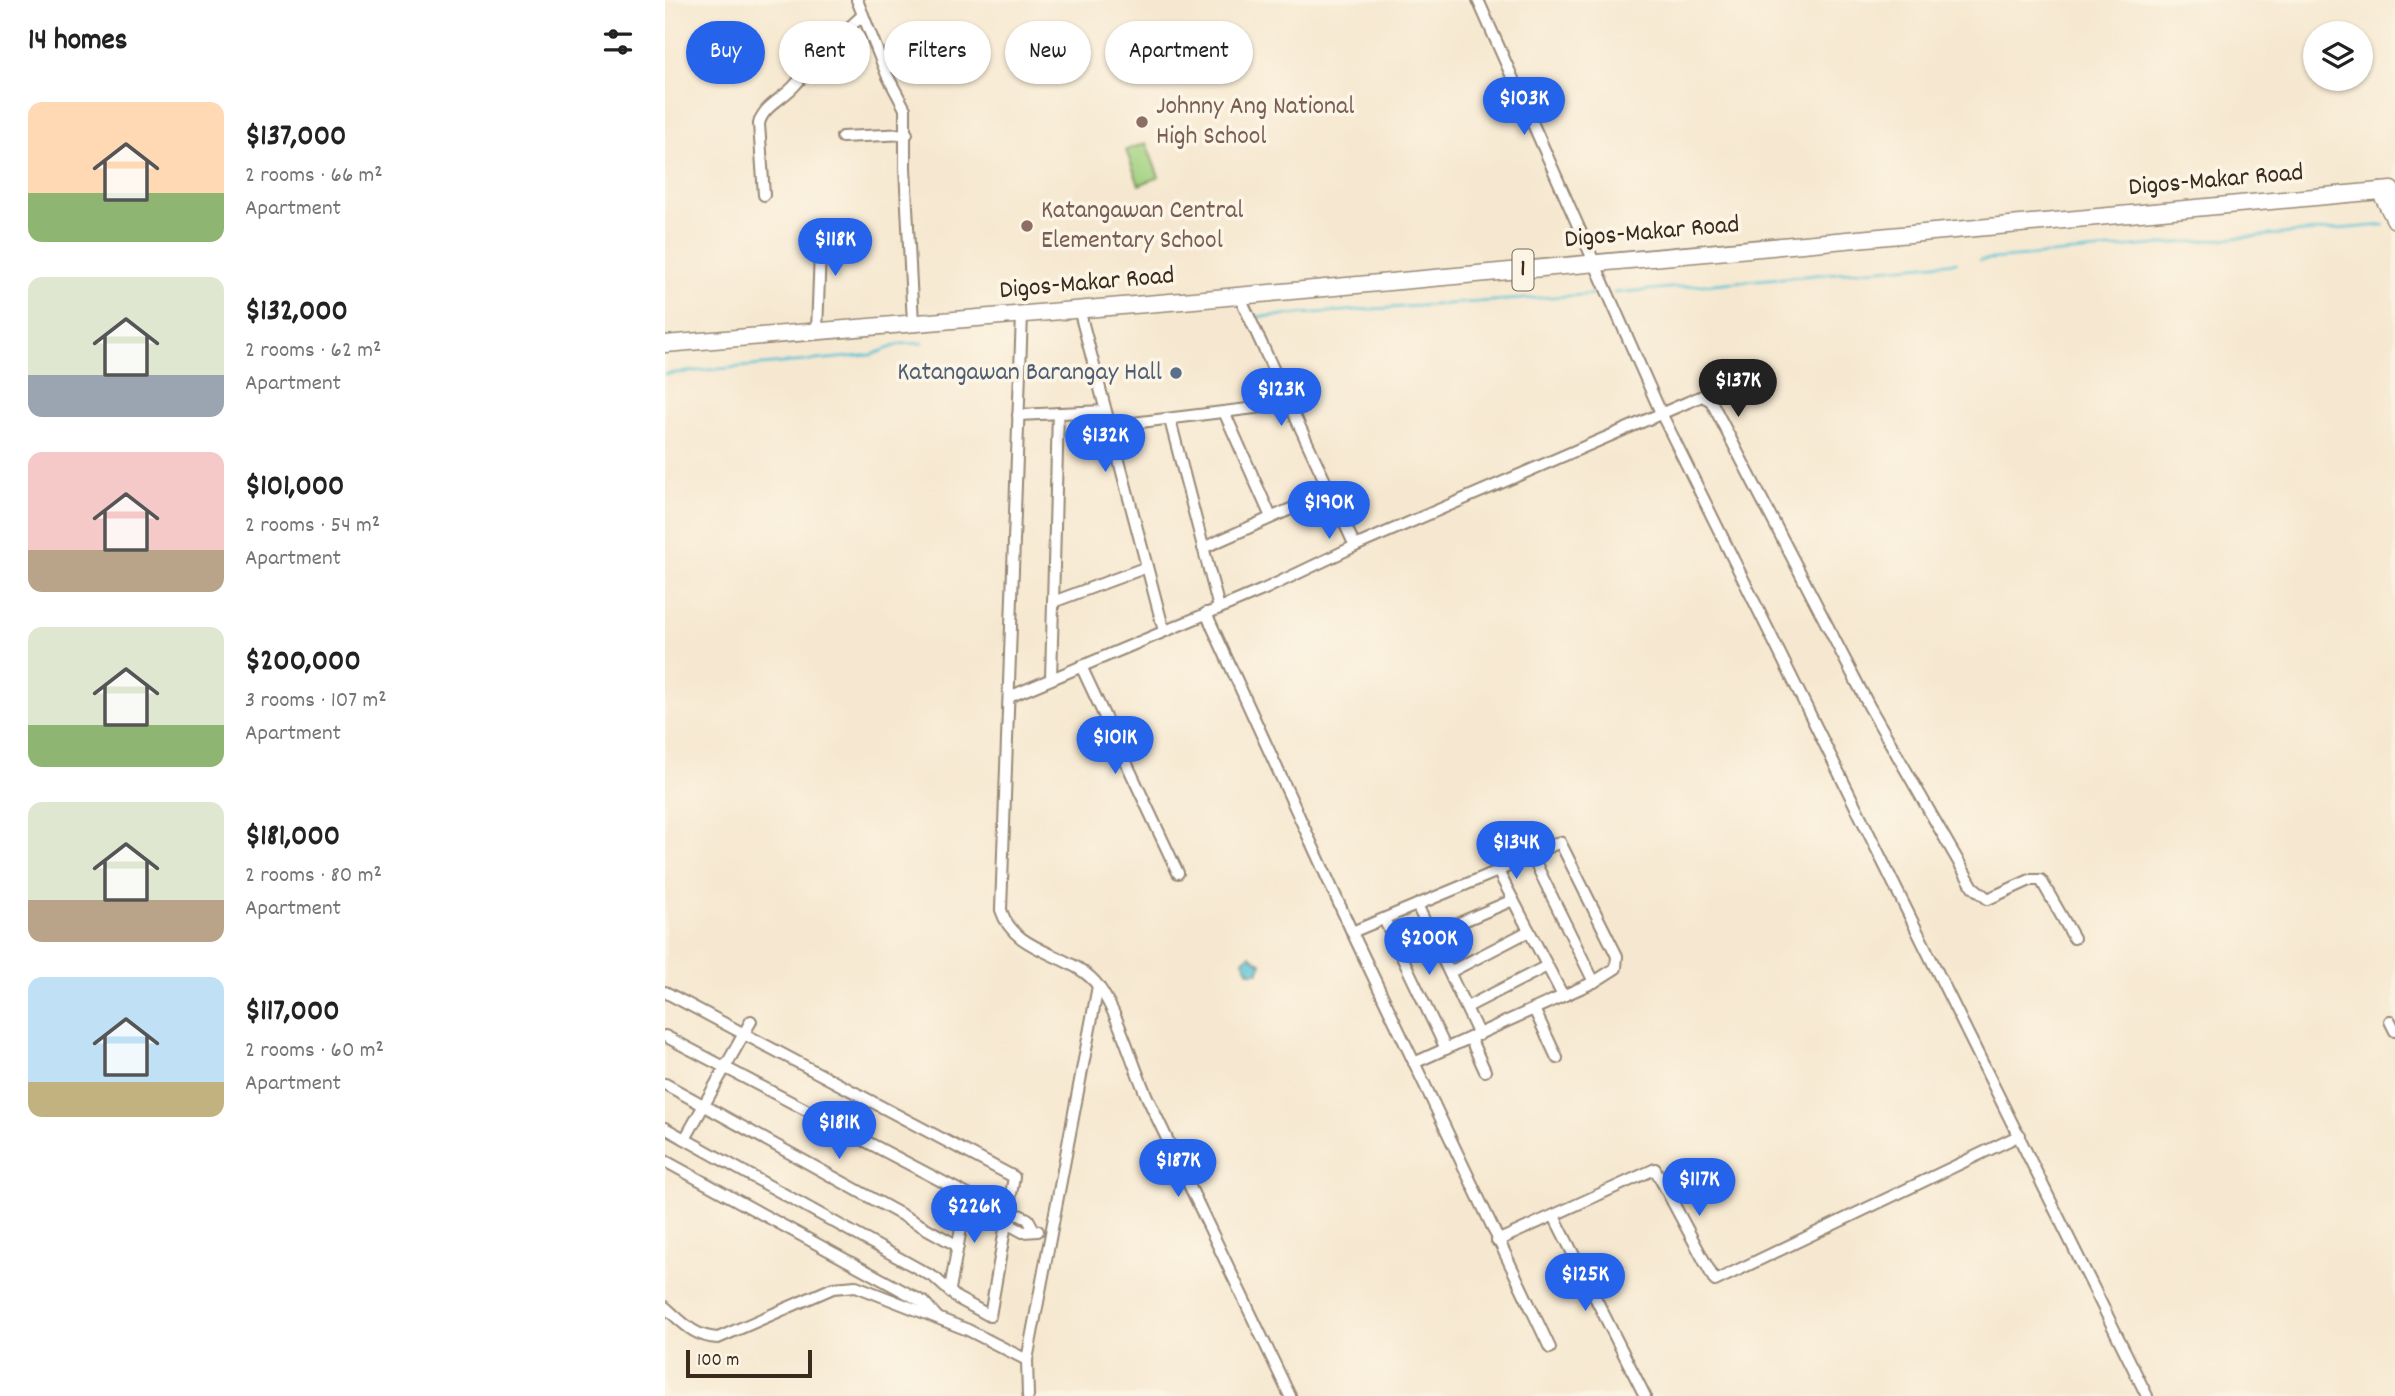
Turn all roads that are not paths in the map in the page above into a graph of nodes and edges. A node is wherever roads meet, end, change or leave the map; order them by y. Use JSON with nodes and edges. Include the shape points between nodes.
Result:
{"nodes":[{"id":1,"x":1478,"y":0,"type":"edge"},
{"id":2,"x":859,"y":1,"type":"edge"},
{"id":3,"x":863,"y":15,"type":"junction"},
{"id":4,"x":907,"y":134,"type":"junction"},
{"id":5,"x":842,"y":136,"type":"dead end"},
{"id":6,"x":2389,"y":192,"type":"edge"},
{"id":7,"x":764,"y":195,"type":"dead end"},
{"id":8,"x":2395,"y":220,"type":"edge"},
{"id":9,"x":821,"y":225,"type":"dead end"},
{"id":10,"x":1595,"y":263,"type":"junction"},
{"id":11,"x":1238,"y":295,"type":"junction"},
{"id":12,"x":1079,"y":309,"type":"junction"},
{"id":13,"x":1022,"y":314,"type":"junction"},
{"id":14,"x":913,"y":323,"type":"junction"},
{"id":15,"x":817,"y":331,"type":"junction"},
{"id":16,"x":665,"y":344,"type":"edge"},
{"id":17,"x":1288,"y":404,"type":"junction"},
{"id":18,"x":1104,"y":411,"type":"junction"},
{"id":19,"x":1058,"y":413,"type":"junction"},
{"id":20,"x":1661,"y":413,"type":"junction"},
{"id":21,"x":1225,"y":414,"type":"junction"},
{"id":22,"x":1018,"y":415,"type":"junction"},
{"id":23,"x":1170,"y":420,"type":"junction"},
{"id":24,"x":1108,"y":426,"type":"junction"},
{"id":25,"x":1329,"y":492,"type":"junction"},
{"id":26,"x":1271,"y":517,"type":"junction"},
{"id":27,"x":1355,"y":546,"type":"junction"},
{"id":28,"x":1203,"y":548,"type":"junction"},
{"id":29,"x":1147,"y":567,"type":"junction"},
{"id":30,"x":1053,"y":602,"type":"junction"},
{"id":31,"x":1219,"y":608,"type":"junction"},
{"id":32,"x":1206,"y":613,"type":"junction"},
{"id":33,"x":1164,"y":631,"type":"junction"},
{"id":34,"x":1081,"y":666,"type":"junction"},
{"id":35,"x":1051,"y":679,"type":"junction"},
{"id":36,"x":1009,"y":697,"type":"junction"},
{"id":37,"x":1532,"y":856,"type":"junction"},
{"id":38,"x":1499,"y":871,"type":"junction"},
{"id":39,"x":1178,"y":873,"type":"dead end"},
{"id":40,"x":1513,"y":900,"type":"junction"},
{"id":41,"x":1417,"y":905,"type":"junction"},
{"id":42,"x":1384,"y":919,"type":"junction"},
{"id":43,"x":1529,"y":931,"type":"junction"},
{"id":44,"x":1352,"y":932,"type":"junction"},
{"id":45,"x":1433,"y":934,"type":"junction"},
{"id":46,"x":2074,"y":938,"type":"dead end"},
{"id":47,"x":1548,"y":966,"type":"junction"},
{"id":48,"x":1450,"y":972,"type":"junction"},
{"id":49,"x":1594,"y":982,"type":"junction"},
{"id":50,"x":1098,"y":986,"type":"junction"},
{"id":51,"x":665,"y":992,"type":"edge"},
{"id":52,"x":1563,"y":996,"type":"junction"},
{"id":53,"x":1467,"y":1007,"type":"junction"},
{"id":54,"x":1534,"y":1009,"type":"junction"},
{"id":55,"x":751,"y":1021,"type":"dead end"},
{"id":56,"x":744,"y":1034,"type":"junction"},
{"id":57,"x":665,"y":1036,"type":"edge"},
{"id":58,"x":1475,"y":1037,"type":"junction"},
{"id":59,"x":1447,"y":1049,"type":"junction"},
{"id":60,"x":1557,"y":1058,"type":"dead end"},
{"id":61,"x":1414,"y":1063,"type":"junction"},
{"id":62,"x":725,"y":1068,"type":"junction"},
{"id":63,"x":1486,"y":1071,"type":"dead end"},
{"id":64,"x":665,"y":1084,"type":"edge"},
{"id":65,"x":705,"y":1104,"type":"junction"},
{"id":66,"x":665,"y":1128,"type":"edge"},
{"id":67,"x":2020,"y":1135,"type":"junction"},
{"id":68,"x":685,"y":1139,"type":"junction"},
{"id":69,"x":665,"y":1161,"type":"edge"},
{"id":70,"x":967,"y":1195,"type":"junction"},
{"id":71,"x":1008,"y":1216,"type":"junction"},
{"id":72,"x":1554,"y":1216,"type":"junction"},
{"id":73,"x":1050,"y":1236,"type":"junction"},
{"id":74,"x":1497,"y":1241,"type":"junction"},
{"id":75,"x":958,"y":1246,"type":"junction"},
{"id":76,"x":950,"y":1289,"type":"junction"},
{"id":77,"x":665,"y":1307,"type":"edge"},
{"id":78,"x":939,"y":1319,"type":"junction"},
{"id":79,"x":1550,"y":1348,"type":"dead end"},
{"id":80,"x":1027,"y":1360,"type":"junction"},
{"id":81,"x":1028,"y":1396,"type":"edge"},
{"id":82,"x":1290,"y":1396,"type":"edge"},
{"id":83,"x":1645,"y":1396,"type":"edge"},
{"id":84,"x":2147,"y":1396,"type":"edge"}],
"edges":[{"from":1,"to":10,"type":"street"},
{"from":2,"to":3,"type":"street"},
{"from":3,"to":4,"type":"street","via":[[905,108]]},
{"from":3,"to":7,"type":"street","via":[[761,115]]},
{"from":4,"to":5,"type":"street"},
{"from":4,"to":14,"type":"street"},
{"from":6,"to":8,"type":"highway"},
{"from":6,"to":10,"type":"highway","name":"Digos-Makar Road","number":"1"},
{"from":9,"to":15,"type":"street"},
{"from":10,"to":11,"type":"highway","name":"Digos-Makar Road","number":"1"},
{"from":10,"to":20,"type":"street"},
{"from":11,"to":12,"type":"highway","name":"Digos-Makar Road","number":"1"},
{"from":11,"to":17,"type":"street"},
{"from":12,"to":13,"type":"highway","name":"Digos-Makar Road","number":"1"},
{"from":12,"to":18,"type":"street"},
{"from":13,"to":14,"type":"highway","name":"Digos-Makar Road","number":"1"},
{"from":13,"to":22,"type":"street"},
{"from":14,"to":15,"type":"highway","name":"Digos-Makar Road","number":"1"},
{"from":15,"to":16,"type":"highway","name":"Digos-Makar Road","number":"1"},
{"from":17,"to":21,"type":"street"},
{"from":17,"to":25,"type":"street"},
{"from":18,"to":19,"type":"street"},
{"from":18,"to":24,"type":"street"},
{"from":19,"to":22,"type":"street"},
{"from":19,"to":30,"type":"street"},
{"from":20,"to":27,"type":"street"},
{"from":20,"to":46,"type":"street","via":[[1702,396],[1710,401],[1869,706],[1973,887],[1988,899],[2030,880],[2041,880]]},
{"from":20,"to":67,"type":"street"},
{"from":21,"to":23,"type":"street"},
{"from":21,"to":26,"type":"street"},
{"from":22,"to":36,"type":"street"},
{"from":23,"to":24,"type":"street"},
{"from":23,"to":28,"type":"street"},
{"from":24,"to":29,"type":"street"},
{"from":25,"to":26,"type":"street"},
{"from":25,"to":27,"type":"street"},
{"from":26,"to":28,"type":"street"},
{"from":27,"to":31,"type":"street"},
{"from":28,"to":31,"type":"street"},
{"from":29,"to":30,"type":"street"},
{"from":29,"to":33,"type":"street"},
{"from":30,"to":35,"type":"street"},
{"from":31,"to":32,"type":"street"},
{"from":32,"to":33,"type":"street"},
{"from":32,"to":44,"type":"street"},
{"from":33,"to":34,"type":"street"},
{"from":34,"to":35,"type":"street"},
{"from":34,"to":39,"type":"street"},
{"from":35,"to":36,"type":"street"},
{"from":36,"to":50,"type":"street","via":[[1001,911],[1017,936],[1084,973]]},
{"from":37,"to":38,"type":"street"},
{"from":37,"to":49,"type":"street"},
{"from":37,"to":49,"type":"street","via":[[1557,841],[1564,846],[1617,956],[1616,968]]},
{"from":38,"to":40,"type":"street"},
{"from":38,"to":41,"type":"street"},
{"from":40,"to":43,"type":"street"},
{"from":40,"to":45,"type":"street"},
{"from":41,"to":42,"type":"street"},
{"from":41,"to":45,"type":"street"},
{"from":42,"to":44,"type":"street"},
{"from":42,"to":59,"type":"street"},
{"from":43,"to":47,"type":"street"},
{"from":43,"to":48,"type":"street"},
{"from":44,"to":61,"type":"street"},
{"from":45,"to":48,"type":"street"},
{"from":47,"to":52,"type":"street"},
{"from":47,"to":53,"type":"street"},
{"from":48,"to":53,"type":"street"},
{"from":49,"to":52,"type":"street"},
{"from":50,"to":73,"type":"street"},
{"from":50,"to":82,"type":"street"},
{"from":51,"to":56,"type":"street"},
{"from":52,"to":54,"type":"street"},
{"from":53,"to":58,"type":"street"},
{"from":54,"to":58,"type":"street"},
{"from":54,"to":60,"type":"street"},
{"from":55,"to":56,"type":"street"},
{"from":56,"to":62,"type":"street"},
{"from":56,"to":71,"type":"street","via":[[1014,1177]]},
{"from":57,"to":62,"type":"street"},
{"from":58,"to":59,"type":"street"},
{"from":58,"to":63,"type":"street"},
{"from":59,"to":61,"type":"street"},
{"from":61,"to":74,"type":"street"},
{"from":62,"to":65,"type":"street"},
{"from":62,"to":70,"type":"street"},
{"from":64,"to":65,"type":"street"},
{"from":65,"to":68,"type":"street"},
{"from":65,"to":75,"type":"street"},
{"from":66,"to":68,"type":"street"},
{"from":67,"to":72,"type":"street","via":[[1714,1281],[1655,1169]]},
{"from":67,"to":84,"type":"street"},
{"from":68,"to":76,"type":"street"},
{"from":69,"to":78,"type":"street","via":[[925,1303]]},
{"from":70,"to":71,"type":"street"},
{"from":70,"to":75,"type":"street"},
{"from":71,"to":73,"type":"street","via":[[1012,1226]]},
{"from":71,"to":76,"type":"street","via":[[990,1316],[957,1298]]},
{"from":72,"to":74,"type":"street"},
{"from":72,"to":83,"type":"street"},
{"from":73,"to":80,"type":"street"},
{"from":74,"to":79,"type":"street"},
{"from":75,"to":76,"type":"street"},
{"from":77,"to":78,"type":"street","via":[[691,1330],[718,1338],[844,1285],[865,1288]]},
{"from":78,"to":80,"type":"street"},
{"from":80,"to":81,"type":"street"}]}
